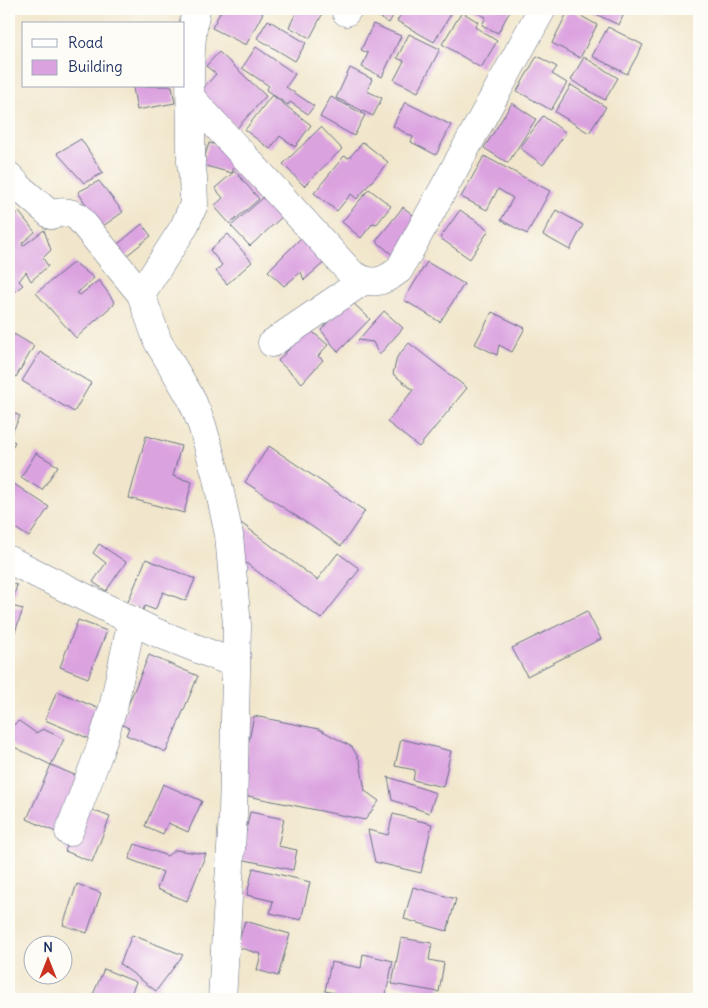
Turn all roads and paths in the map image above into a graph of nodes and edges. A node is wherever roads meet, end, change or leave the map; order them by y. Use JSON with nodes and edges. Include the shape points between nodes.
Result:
{"nodes":[{"id":1,"x":196,"y":9,"type":"edge"},
{"id":2,"x":542,"y":9,"type":"edge"},
{"id":3,"x":191,"y":98,"type":"junction"},
{"id":4,"x":12,"y":188,"type":"edge"},
{"id":5,"x":363,"y":281,"type":"junction"},
{"id":6,"x":141,"y":294,"type":"junction"},
{"id":7,"x":272,"y":343,"type":"dead end"},
{"id":8,"x":9,"y":560,"type":"edge"},
{"id":9,"x":132,"y":620,"type":"junction"},
{"id":10,"x":236,"y":664,"type":"junction"},
{"id":11,"x":69,"y":832,"type":"dead end"},
{"id":12,"x":222,"y":999,"type":"edge"}],
"edges":[{"from":1,"to":3,"type":"street","via":[[190,62]]},
{"from":2,"to":5,"type":"street","via":[[399,270],[376,282]]},
{"from":3,"to":5,"type":"street","via":[[352,274]]},
{"from":3,"to":6,"type":"street","via":[[194,204],[184,226]]},
{"from":4,"to":6,"type":"street","via":[[51,215],[66,212],[78,217]]},
{"from":5,"to":7,"type":"street"},
{"from":6,"to":10,"type":"street","via":[[158,342],[195,407],[216,474],[234,574]]},
{"from":8,"to":9,"type":"street"},
{"from":9,"to":10,"type":"street"},
{"from":9,"to":11,"type":"street","via":[[113,708]]},
{"from":10,"to":12,"type":"street","via":[[233,815]]}]}
